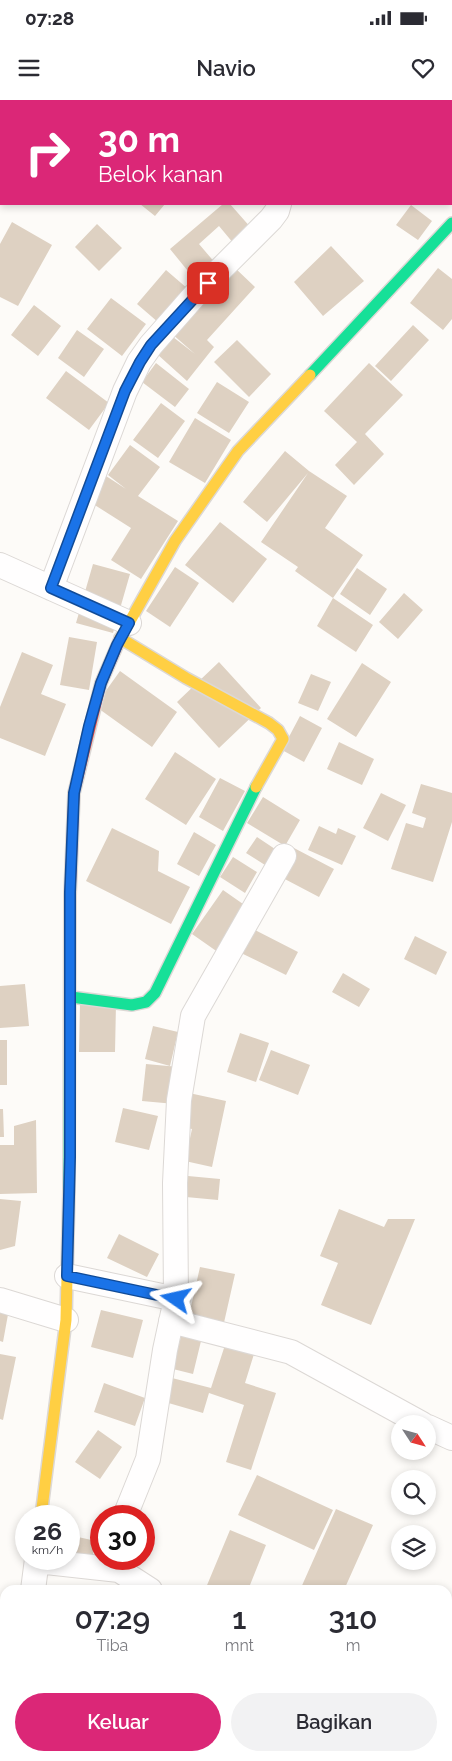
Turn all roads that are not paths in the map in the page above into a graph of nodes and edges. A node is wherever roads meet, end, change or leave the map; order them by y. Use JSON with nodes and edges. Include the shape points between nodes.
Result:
{"nodes":[{"id":1,"x":279,"y":205,"type":"edge"},
{"id":2,"x":452,"y":223,"type":"edge"},
{"id":3,"x":0,"y":565,"type":"edge"},
{"id":4,"x":51,"y":588,"type":"junction"},
{"id":5,"x":125,"y":631,"type":"junction"},
{"id":6,"x":284,"y":856,"type":"dead end"},
{"id":7,"x":71,"y":997,"type":"junction"},
{"id":8,"x":67,"y":1276,"type":"junction"},
{"id":9,"x":0,"y":1300,"type":"edge"},
{"id":10,"x":173,"y":1310,"type":"junction"},
{"id":11,"x":66,"y":1320,"type":"junction"},
{"id":12,"x":406,"y":1415,"type":"edge"},
{"id":13,"x":436,"y":1431,"type":"edge"},
{"id":14,"x":452,"y":1438,"type":"edge"},
{"id":15,"x":42,"y":1505,"type":"edge"},
{"id":16,"x":129,"y":1505,"type":"edge"},
{"id":17,"x":36,"y":1570,"type":"edge"},
{"id":18,"x":126,"y":1570,"type":"edge"},
{"id":19,"x":34,"y":1585,"type":"edge"},
{"id":20,"x":144,"y":1585,"type":"edge"}],
"edges":[{"from":1,"to":4,"type":"street","via":[[271,219],[195,295],[140,362],[125,391]]},
{"from":2,"to":5,"type":"street","via":[[238,451],[175,541]]},
{"from":3,"to":4,"type":"street"},
{"from":4,"to":5,"type":"street"},
{"from":5,"to":7,"type":"street","via":[[101,683],[74,793],[70,892]]},
{"from":5,"to":7,"type":"street","via":[[186,678],[271,724],[283,738],[250,798],[155,993],[146,1002],[132,1005]]},
{"from":6,"to":10,"type":"street","via":[[193,1016],[179,1100]]},
{"from":7,"to":8,"type":"street"},
{"from":8,"to":10,"type":"street"},
{"from":8,"to":11,"type":"street"},
{"from":9,"to":11,"type":"street"},
{"from":10,"to":12,"type":"street","via":[[292,1352]]},
{"from":10,"to":16,"type":"street","via":[[148,1459]]},
{"from":11,"to":15,"type":"street"},
{"from":13,"to":14,"type":"street"},
{"from":17,"to":19,"type":"street"},
{"from":18,"to":20,"type":"street"}]}
